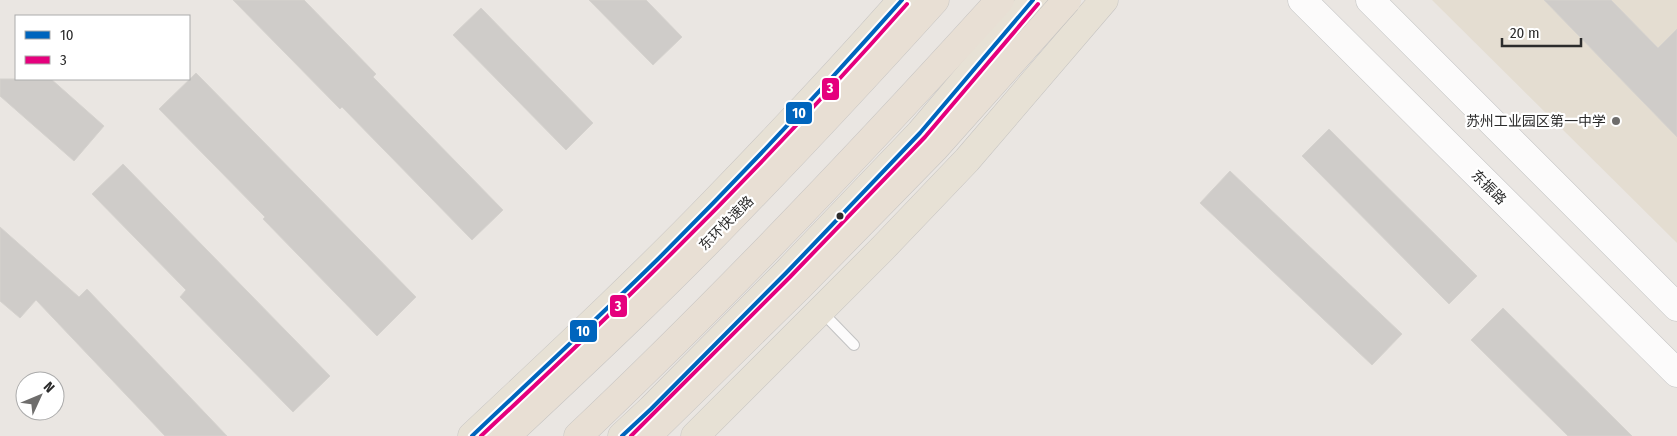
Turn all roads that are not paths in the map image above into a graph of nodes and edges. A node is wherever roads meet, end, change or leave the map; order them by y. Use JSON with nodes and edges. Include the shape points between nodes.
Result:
{"nodes":[{"id":1,"x":902,"y":0,"type":"edge"},
{"id":2,"x":934,"y":0,"type":"edge"},
{"id":3,"x":1000,"y":0,"type":"edge"},
{"id":4,"x":1033,"y":0,"type":"edge"},
{"id":5,"x":1067,"y":0,"type":"edge"},
{"id":6,"x":1104,"y":0,"type":"edge"},
{"id":7,"x":1302,"y":0,"type":"edge"},
{"id":8,"x":1370,"y":0,"type":"edge"},
{"id":9,"x":1006,"y":115,"type":"junction"},
{"id":10,"x":920,"y":133,"type":"junction"},
{"id":11,"x":794,"y":265,"type":"junction"},
{"id":12,"x":1677,"y":307,"type":"edge"},
{"id":13,"x":820,"y":311,"type":"junction"},
{"id":14,"x":854,"y":345,"type":"dead end"},
{"id":15,"x":1677,"y":373,"type":"edge"},
{"id":16,"x":472,"y":436,"type":"edge"},
{"id":17,"x":506,"y":436,"type":"edge"},
{"id":18,"x":578,"y":436,"type":"edge"},
{"id":19,"x":622,"y":436,"type":"edge"},
{"id":20,"x":647,"y":436,"type":"edge"},
{"id":21,"x":695,"y":436,"type":"edge"}],
"edges":[{"from":1,"to":16,"type":"main road","via":[[846,64],[716,200]]},
{"from":2,"to":17,"type":"highway","name":"东环快速路","via":[[733,217]]},
{"from":3,"to":18,"type":"highway","via":[[766,250]]},
{"from":4,"to":10,"type":"main road"},
{"from":5,"to":20,"type":"highway","bridge":true,"via":[[935,148]]},
{"from":6,"to":9,"type":"main road"},
{"from":7,"to":15,"type":"main road","name":"东振路"},
{"from":8,"to":12,"type":"main road"},
{"from":9,"to":10,"type":"main road","via":[[987,109],[950,113]]},
{"from":9,"to":13,"type":"main road"},
{"from":10,"to":11,"type":"main road"},
{"from":11,"to":13,"type":"main road","via":[[792,276],[795,286]]},
{"from":11,"to":19,"type":"main road"},
{"from":13,"to":14,"type":"lane"},
{"from":13,"to":21,"type":"main road"}]}
